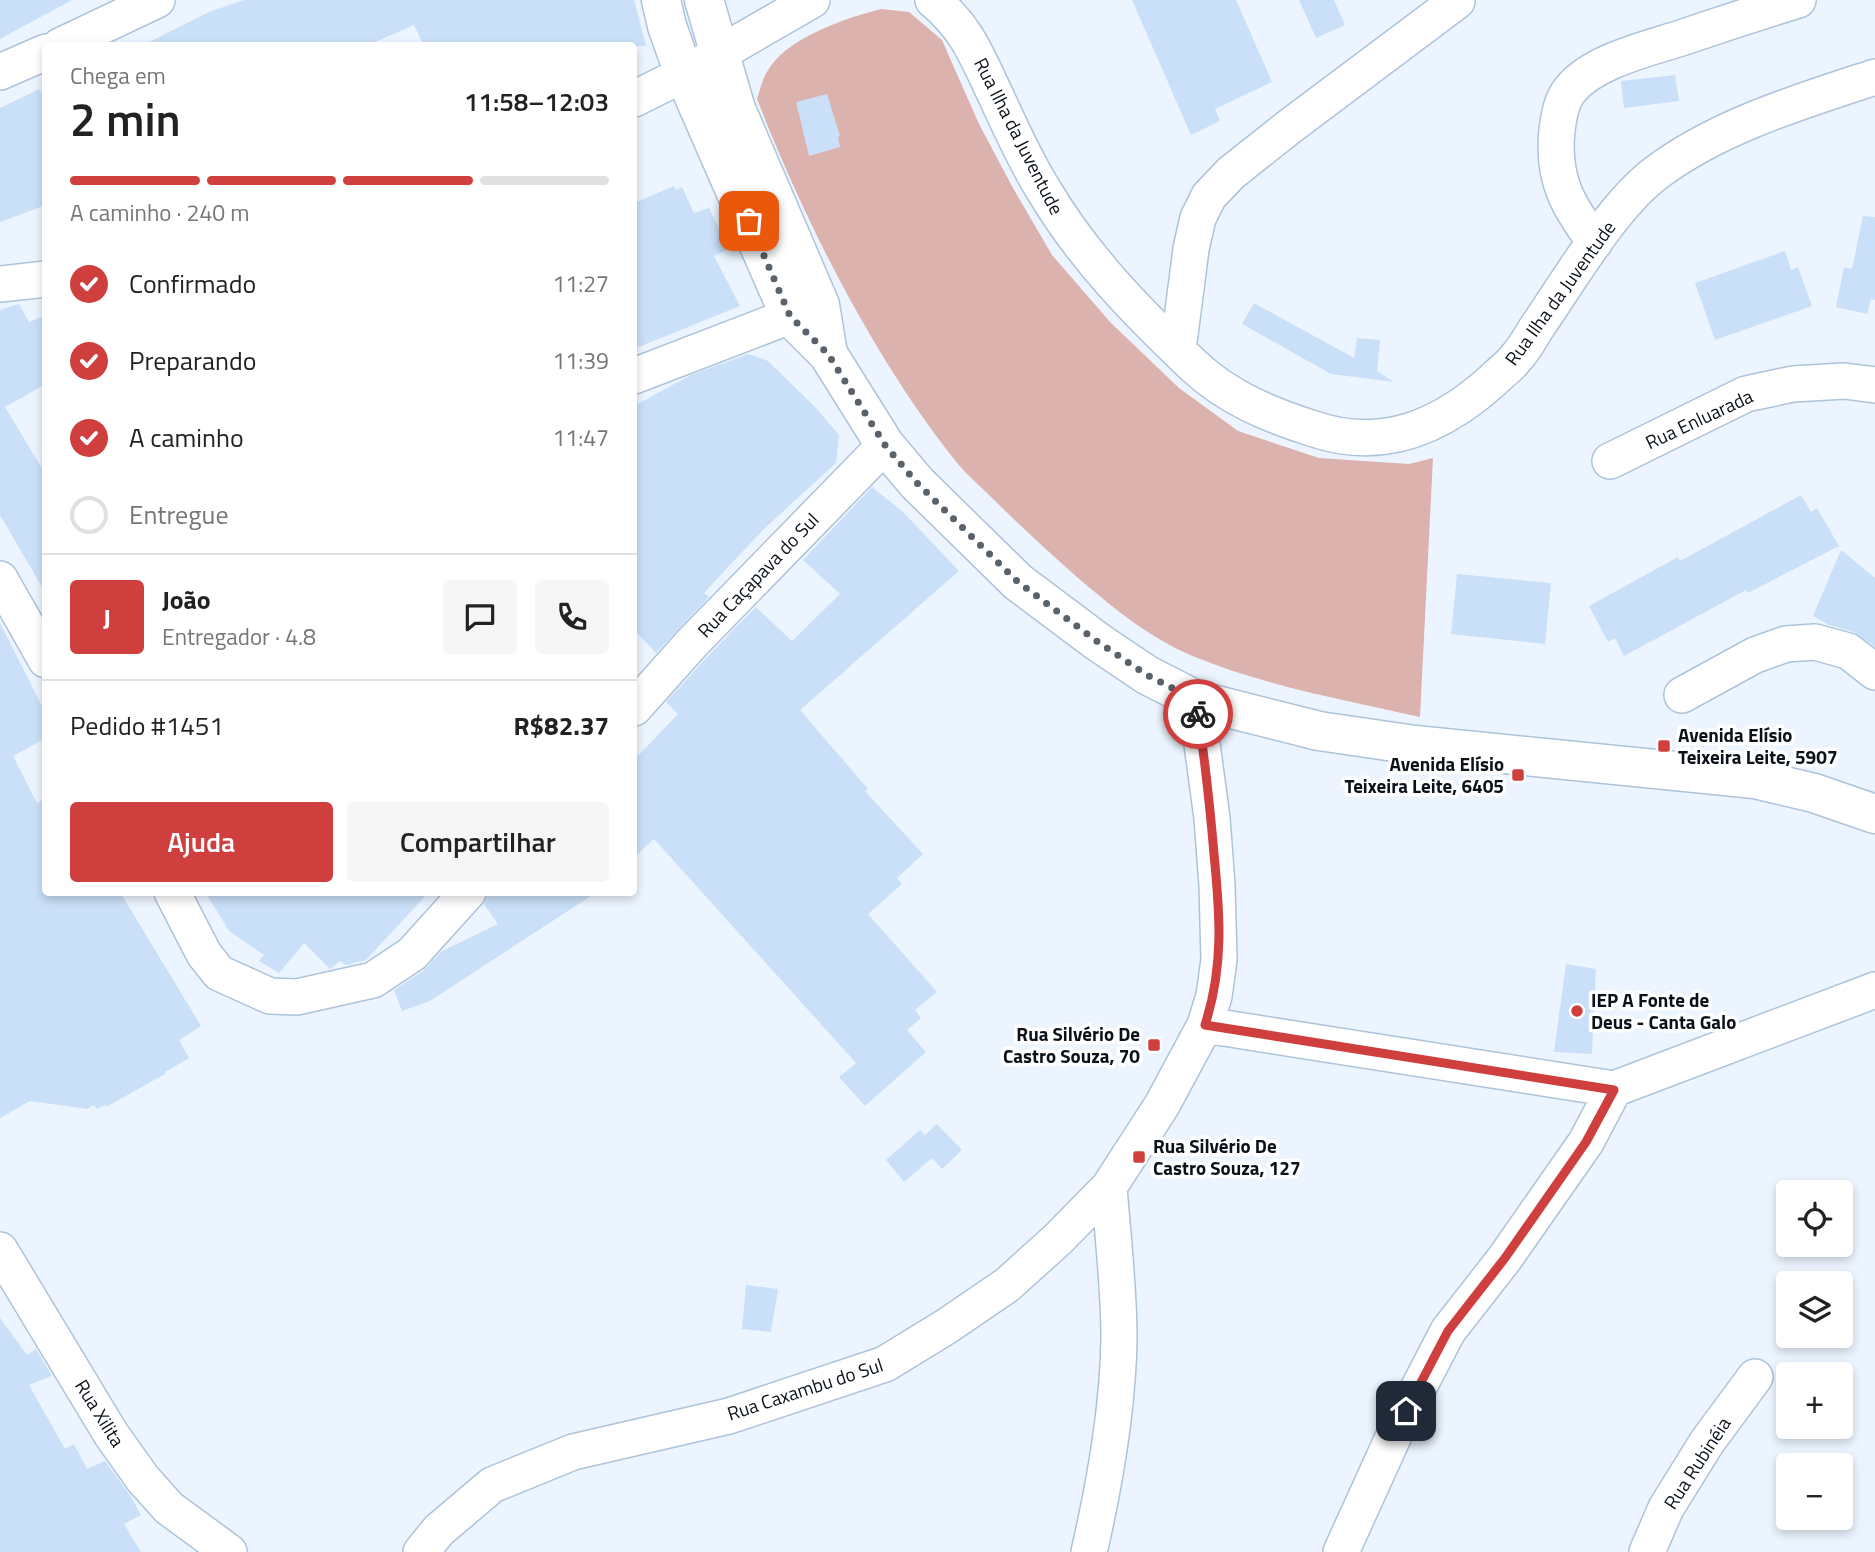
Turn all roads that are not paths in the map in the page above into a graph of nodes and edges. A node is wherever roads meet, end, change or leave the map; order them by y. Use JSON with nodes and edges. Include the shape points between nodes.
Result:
{"nodes":[{"id":1,"x":157,"y":0,"type":"edge"},
{"id":2,"x":661,"y":0,"type":"edge"},
{"id":3,"x":704,"y":0,"type":"edge"},
{"id":4,"x":812,"y":0,"type":"edge"},
{"id":5,"x":933,"y":0,"type":"edge"},
{"id":6,"x":1798,"y":0,"type":"edge"},
{"id":7,"x":1457,"y":1,"type":"edge"},
{"id":8,"x":68,"y":42,"type":"edge"},
{"id":9,"x":42,"y":54,"type":"edge"},
{"id":10,"x":718,"y":55,"type":"junction"},
{"id":11,"x":0,"y":72,"type":"edge"},
{"id":12,"x":684,"y":74,"type":"junction"},
{"id":13,"x":1875,"y":77,"type":"edge"},
{"id":14,"x":637,"y":98,"type":"edge"},
{"id":15,"x":1595,"y":242,"type":"junction"},
{"id":16,"x":42,"y":279,"type":"edge"},
{"id":17,"x":0,"y":284,"type":"edge"},
{"id":18,"x":805,"y":311,"type":"junction"},
{"id":19,"x":1178,"y":349,"type":"junction"},
{"id":20,"x":637,"y":375,"type":"edge"},
{"id":21,"x":1875,"y":384,"type":"edge"},
{"id":22,"x":885,"y":445,"type":"junction"},
{"id":23,"x":1610,"y":461,"type":"dead end"},
{"id":24,"x":0,"y":579,"type":"edge"},
{"id":25,"x":42,"y":653,"type":"edge"},
{"id":26,"x":1875,"y":672,"type":"edge"},
{"id":27,"x":1682,"y":695,"type":"dead end"},
{"id":28,"x":1196,"y":700,"type":"junction"},
{"id":29,"x":637,"y":705,"type":"edge"},
{"id":30,"x":1875,"y":814,"type":"edge"},
{"id":31,"x":174,"y":896,"type":"edge"},
{"id":32,"x":464,"y":896,"type":"edge"},
{"id":33,"x":1875,"y":990,"type":"edge"},
{"id":34,"x":1205,"y":1025,"type":"junction"},
{"id":35,"x":1614,"y":1090,"type":"junction"},
{"id":36,"x":1109,"y":1187,"type":"junction"},
{"id":37,"x":0,"y":1250,"type":"edge"},
{"id":38,"x":1755,"y":1377,"type":"dead end"},
{"id":39,"x":229,"y":1552,"type":"edge"},
{"id":40,"x":421,"y":1552,"type":"edge"},
{"id":41,"x":1088,"y":1552,"type":"edge"},
{"id":42,"x":1341,"y":1552,"type":"edge"},
{"id":43,"x":1647,"y":1552,"type":"edge"}],
"edges":[{"from":1,"to":8,"type":"street"},
{"from":2,"to":12,"type":"main road"},
{"from":3,"to":10,"type":"main road"},
{"from":4,"to":10,"type":"street"},
{"from":5,"to":19,"type":"street","name":"Rua Ilha da Juventude","via":[[952,15],[973,46],[1042,187],[1070,232],[1110,282]]},
{"from":6,"to":15,"type":"street","via":[[1624,57],[1591,72],[1570,90],[1559,112],[1556,167],[1574,214]]},
{"from":7,"to":19,"type":"street","via":[[1270,142],[1209,196],[1193,239]]},
{"from":9,"to":11,"type":"street"},
{"from":10,"to":12,"type":"street"},
{"from":10,"to":18,"type":"main road"},
{"from":12,"to":14,"type":"street"},
{"from":12,"to":18,"type":"main road"},
{"from":13,"to":15,"type":"street","name":"Rua Ilha da Juventude","via":[[1754,120],[1700,147],[1655,174]]},
{"from":15,"to":19,"type":"street","name":"Rua Ilha da Juventude","via":[[1515,360],[1447,416],[1412,431],[1379,438],[1331,435],[1294,423],[1228,393]]},
{"from":16,"to":17,"type":"street"},
{"from":18,"to":20,"type":"street"},
{"from":18,"to":22,"type":"main road"},
{"from":21,"to":23,"type":"street","name":"Rua Enluarada","via":[[1793,384],[1746,394]]},
{"from":22,"to":28,"type":"main road","via":[[917,483],[1018,582],[1147,675]]},
{"from":22,"to":29,"type":"street","name":"Rua Caçapava do Sul"},
{"from":24,"to":25,"type":"street"},
{"from":26,"to":27,"type":"street","via":[[1848,651],[1815,642],[1786,644],[1755,655]]},
{"from":28,"to":30,"type":"main road","via":[[1319,731],[1415,746],[1755,779]]},
{"from":28,"to":34,"type":"street","name":"Rua Caxambu do Sul","via":[[1212,818],[1219,927],[1214,996]]},
{"from":31,"to":32,"type":"street","via":[[219,973],[270,996],[296,997],[373,979],[412,954]]},
{"from":33,"to":35,"type":"street"},
{"from":34,"to":35,"type":"street"},
{"from":34,"to":36,"type":"street","name":"Rua Caxambu do Sul","via":[[1162,1105]]},
{"from":35,"to":42,"type":"street","via":[[1586,1142],[1448,1331]]},
{"from":36,"to":40,"type":"street","name":"Rua Caxambu do Sul","via":[[1007,1285],[884,1364],[729,1416],[573,1452],[492,1485],[439,1530]]},
{"from":36,"to":41,"type":"street","via":[[1119,1340],[1112,1421]]},
{"from":37,"to":39,"type":"street","name":"Rua Xilita","via":[[143,1479],[169,1508]]},
{"from":38,"to":43,"type":"street","name":"Rua Rubinéia","via":[[1666,1508]]}]}
